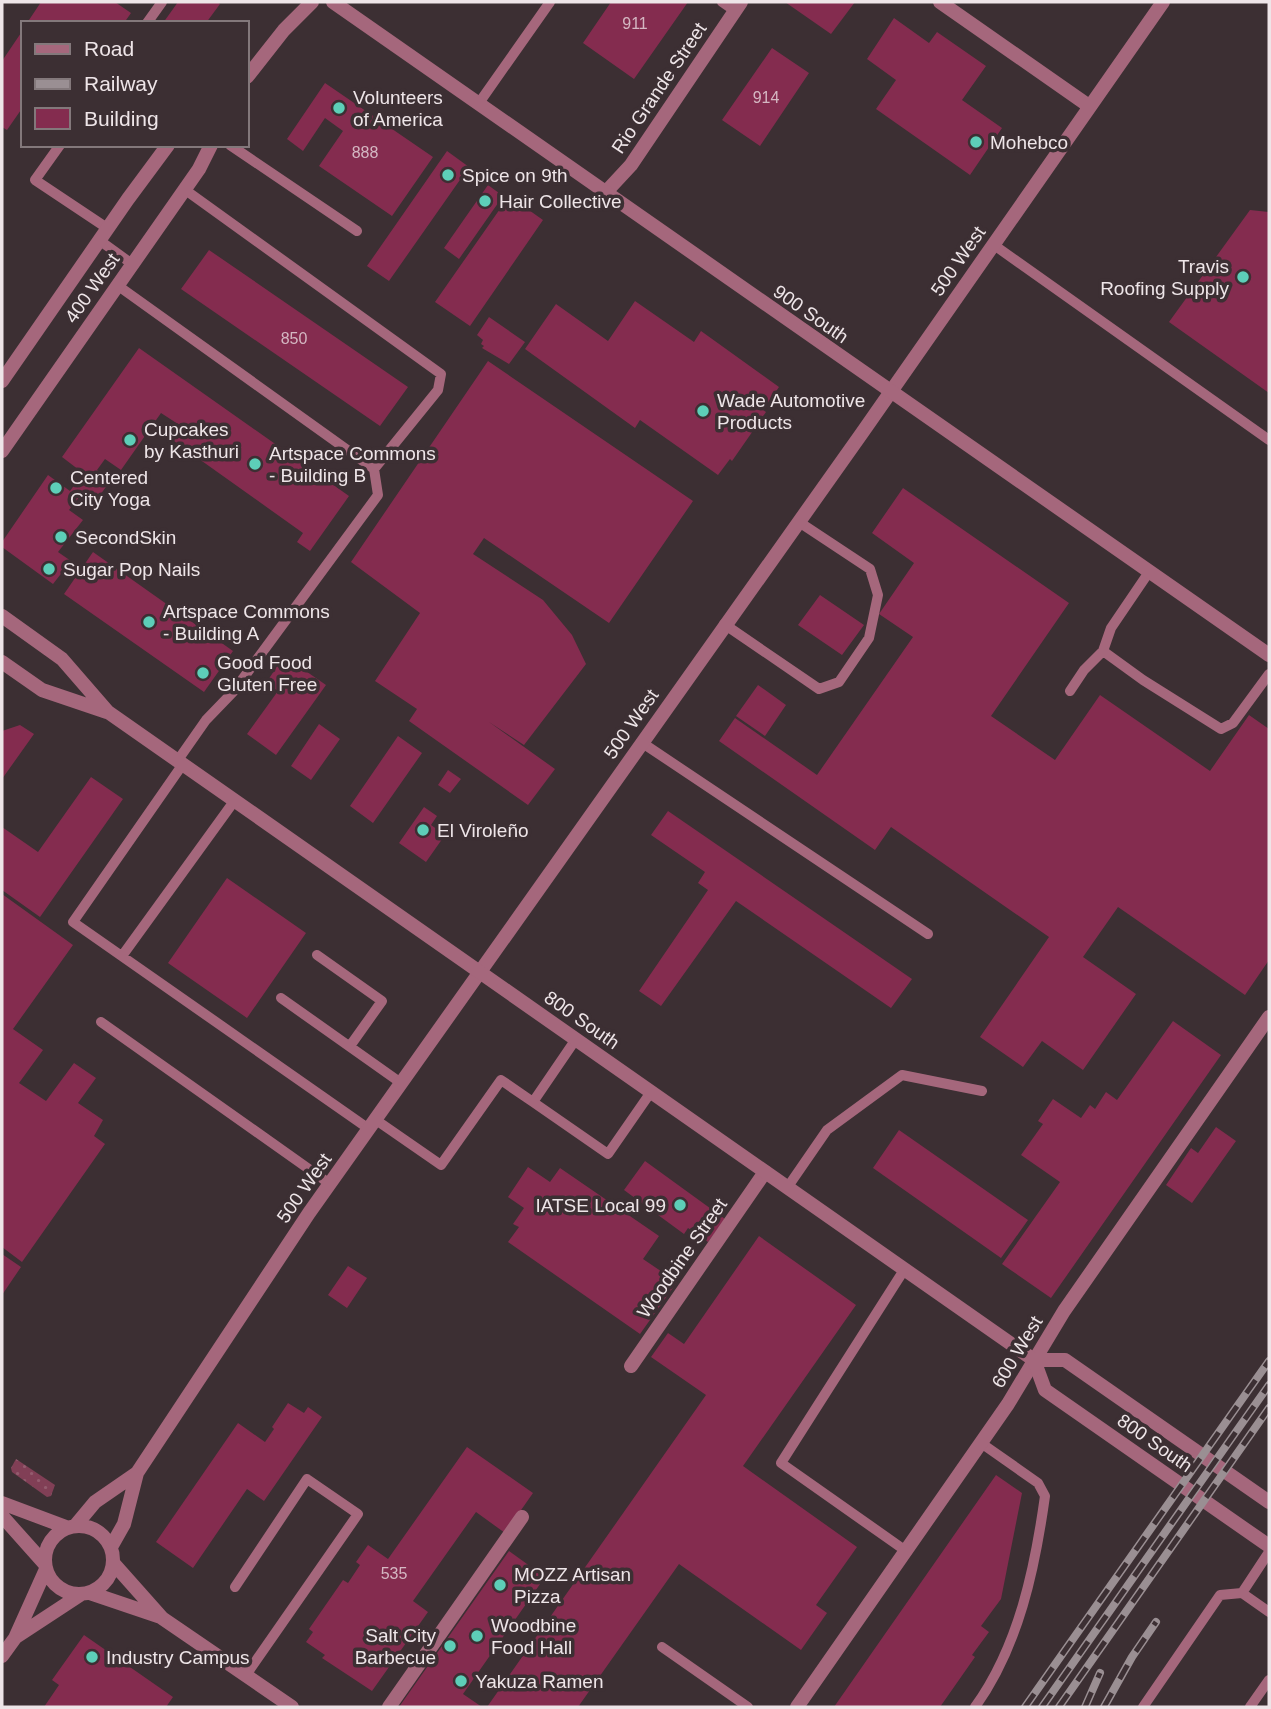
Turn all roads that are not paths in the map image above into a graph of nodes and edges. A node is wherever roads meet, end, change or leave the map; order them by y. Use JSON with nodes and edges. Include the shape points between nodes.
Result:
{"nodes":[{"id":1,"x":162,"y":2,"type":"edge"},
{"id":2,"x":312,"y":2,"type":"edge"},
{"id":3,"x":333,"y":2,"type":"edge"},
{"id":4,"x":550,"y":2,"type":"edge"},
{"id":5,"x":722,"y":2,"type":"edge"},
{"id":6,"x":940,"y":2,"type":"edge"},
{"id":7,"x":1163,"y":2,"type":"edge"},
{"id":8,"x":738,"y":6,"type":"edge"},
{"id":9,"x":148,"y":21,"type":"edge"},
{"id":10,"x":248,"y":76,"type":"edge"},
{"id":11,"x":479,"y":103,"type":"junction"},
{"id":12,"x":1089,"y":106,"type":"junction"},
{"id":13,"x":59,"y":147,"type":"edge"},
{"id":14,"x":167,"y":147,"type":"edge"},
{"id":15,"x":210,"y":147,"type":"edge"},
{"id":16,"x":233,"y":147,"type":"edge"},
{"id":17,"x":184,"y":189,"type":"junction"},
{"id":18,"x":605,"y":193,"type":"junction"},
{"id":19,"x":357,"y":231,"type":"dead end"},
{"id":20,"x":103,"y":234,"type":"junction"},
{"id":21,"x":993,"y":245,"type":"junction"},
{"id":22,"x":132,"y":264,"type":"junction"},
{"id":23,"x":117,"y":285,"type":"junction"},
{"id":24,"x":2,"y":381,"type":"edge"},
{"id":25,"x":890,"y":392,"type":"junction"},
{"id":26,"x":1269,"y":440,"type":"edge"},
{"id":27,"x":2,"y":451,"type":"edge"},
{"id":28,"x":374,"y":469,"type":"junction"},
{"id":29,"x":799,"y":522,"type":"junction"},
{"id":30,"x":1149,"y":572,"type":"junction"},
{"id":31,"x":2,"y":617,"type":"edge"},
{"id":32,"x":724,"y":624,"type":"junction"},
{"id":33,"x":1103,"y":651,"type":"junction"},
{"id":34,"x":1269,"y":655,"type":"edge"},
{"id":35,"x":2,"y":662,"type":"edge"},
{"id":36,"x":1269,"y":674,"type":"edge"},
{"id":37,"x":1070,"y":691,"type":"dead end"},
{"id":38,"x":108,"y":712,"type":"junction"},
{"id":39,"x":641,"y":742,"type":"junction"},
{"id":40,"x":180,"y":762,"type":"junction"},
{"id":41,"x":235,"y":800,"type":"junction"},
{"id":42,"x":928,"y":934,"type":"dead end"},
{"id":43,"x":317,"y":955,"type":"dead end"},
{"id":44,"x":122,"y":956,"type":"junction"},
{"id":45,"x":480,"y":972,"type":"junction"},
{"id":46,"x":281,"y":998,"type":"dead end"},
{"id":47,"x":1269,"y":1017,"type":"edge"},
{"id":48,"x":101,"y":1022,"type":"dead end"},
{"id":49,"x":576,"y":1039,"type":"junction"},
{"id":50,"x":350,"y":1046,"type":"junction"},
{"id":51,"x":401,"y":1083,"type":"junction"},
{"id":52,"x":982,"y":1091,"type":"dead end"},
{"id":53,"x":651,"y":1092,"type":"junction"},
{"id":54,"x":533,"y":1102,"type":"junction"},
{"id":55,"x":373,"y":1124,"type":"junction"},
{"id":56,"x":765,"y":1172,"type":"junction"},
{"id":57,"x":330,"y":1184,"type":"junction"},
{"id":58,"x":787,"y":1188,"type":"junction"},
{"id":59,"x":904,"y":1270,"type":"junction"},
{"id":60,"x":1034,"y":1360,"type":"junction"},
{"id":61,"x":631,"y":1366,"type":"dead end"},
{"id":62,"x":981,"y":1443,"type":"junction"},
{"id":63,"x":137,"y":1473,"type":"junction"},
{"id":64,"x":1269,"y":1502,"type":"edge"},
{"id":65,"x":2,"y":1503,"type":"edge"},
{"id":66,"x":2,"y":1516,"type":"edge"},
{"id":67,"x":522,"y":1517,"type":"dead end"},
{"id":68,"x":70,"y":1527,"type":"junction"},
{"id":69,"x":1269,"y":1546,"type":"edge"},
{"id":70,"x":111,"y":1548,"type":"junction"},
{"id":71,"x":906,"y":1551,"type":"junction"},
{"id":72,"x":1269,"y":1552,"type":"edge"},
{"id":73,"x":114,"y":1564,"type":"junction"},
{"id":74,"x":45,"y":1566,"type":"junction"},
{"id":75,"x":235,"y":1587,"type":"dead end"},
{"id":76,"x":1242,"y":1593,"type":"junction"},
{"id":77,"x":85,"y":1594,"type":"junction"},
{"id":78,"x":1269,"y":1612,"type":"edge"},
{"id":79,"x":162,"y":1618,"type":"junction"},
{"id":80,"x":15,"y":1638,"type":"junction"},
{"id":81,"x":662,"y":1647,"type":"dead end"},
{"id":82,"x":2,"y":1656,"type":"edge"},
{"id":83,"x":246,"y":1675,"type":"junction"},
{"id":84,"x":1269,"y":1680,"type":"edge"},
{"id":85,"x":292,"y":1707,"type":"edge"},
{"id":86,"x":389,"y":1707,"type":"edge"},
{"id":87,"x":748,"y":1707,"type":"edge"},
{"id":88,"x":797,"y":1707,"type":"edge"},
{"id":89,"x":975,"y":1707,"type":"edge"},
{"id":90,"x":1143,"y":1707,"type":"edge"},
{"id":91,"x":1250,"y":1707,"type":"edge"}],
"edges":[{"from":1,"to":9,"type":"lane"},
{"from":2,"to":10,"type":"street"},
{"from":3,"to":11,"type":"street","name":"900 South"},
{"from":4,"to":11,"type":"lane"},
{"from":5,"to":8,"type":"lane"},
{"from":6,"to":12,"type":"street"},
{"from":7,"to":12,"type":"street","name":"500 West"},
{"from":8,"to":18,"type":"street","name":"Rio Grande Street","via":[[631,165]]},
{"from":11,"to":18,"type":"street","name":"900 South"},
{"from":12,"to":21,"type":"street","name":"500 West"},
{"from":13,"to":20,"type":"lane","via":[[35,180]]},
{"from":14,"to":20,"type":"street","name":"400 West"},
{"from":15,"to":17,"type":"street","name":"400 West"},
{"from":16,"to":19,"type":"lane"},
{"from":17,"to":22,"type":"street","name":"400 West"},
{"from":17,"to":28,"type":"lane","via":[[441,374],[438,390]]},
{"from":18,"to":25,"type":"street","name":"900 South"},
{"from":20,"to":22,"type":"lane"},
{"from":20,"to":24,"type":"street","name":"400 West"},
{"from":21,"to":25,"type":"street","name":"500 West"},
{"from":21,"to":26,"type":"lane"},
{"from":22,"to":23,"type":"street","name":"400 West"},
{"from":23,"to":27,"type":"street","name":"400 West"},
{"from":23,"to":28,"type":"lane"},
{"from":25,"to":29,"type":"street","name":"500 West"},
{"from":25,"to":30,"type":"street","name":"900 South"},
{"from":28,"to":40,"type":"lane","via":[[378,495],[233,692],[206,720]]},
{"from":29,"to":32,"type":"street","name":"500 West"},
{"from":29,"to":32,"type":"lane","via":[[870,569],[878,595],[869,638],[839,682],[819,689]]},
{"from":30,"to":33,"type":"lane","via":[[1111,628]]},
{"from":30,"to":34,"type":"street","name":"900 South"},
{"from":31,"to":38,"type":"street","name":"800 South","via":[[62,659]]},
{"from":32,"to":39,"type":"street","name":"500 West"},
{"from":33,"to":36,"type":"lane","via":[[1221,729],[1233,723]]},
{"from":33,"to":37,"type":"lane"},
{"from":35,"to":38,"type":"street","name":"800 South","via":[[42,690]]},
{"from":38,"to":40,"type":"street","name":"800 South"},
{"from":39,"to":42,"type":"lane"},
{"from":39,"to":45,"type":"street","name":"500 West"},
{"from":40,"to":41,"type":"street","name":"800 South"},
{"from":40,"to":44,"type":"lane","via":[[73,922]]},
{"from":41,"to":44,"type":"lane"},
{"from":41,"to":45,"type":"street","name":"800 South"},
{"from":43,"to":50,"type":"lane","via":[[382,1000]]},
{"from":44,"to":55,"type":"lane"},
{"from":45,"to":49,"type":"street","name":"800 South"},
{"from":45,"to":51,"type":"street","name":"500 West"},
{"from":46,"to":50,"type":"lane"},
{"from":47,"to":60,"type":"street","name":"600 West"},
{"from":48,"to":57,"type":"lane"},
{"from":49,"to":53,"type":"street","name":"800 South"},
{"from":49,"to":54,"type":"lane"},
{"from":50,"to":51,"type":"lane"},
{"from":51,"to":55,"type":"street","name":"500 West"},
{"from":52,"to":58,"type":"lane","via":[[902,1075],[827,1130]]},
{"from":53,"to":54,"type":"lane","via":[[608,1154]]},
{"from":53,"to":56,"type":"street","name":"800 South"},
{"from":54,"to":55,"type":"lane","via":[[501,1080],[441,1165]]},
{"from":55,"to":57,"type":"street","name":"500 West"},
{"from":56,"to":58,"type":"street","name":"800 South"},
{"from":56,"to":61,"type":"street","name":"Woodbine Street"},
{"from":57,"to":63,"type":"street","name":"500 West"},
{"from":58,"to":59,"type":"street","name":"800 South"},
{"from":59,"to":60,"type":"street","name":"800 South"},
{"from":59,"to":71,"type":"lane","via":[[781,1463]]},
{"from":60,"to":62,"type":"street","name":"600 West"},
{"from":60,"to":64,"type":"street","name":"800 South","via":[[1065,1360]]},
{"from":60,"to":69,"type":"street","name":"800 South","via":[[1045,1390]]},
{"from":62,"to":71,"type":"street","name":"600 West"},
{"from":62,"to":89,"type":"lane","via":[[1038,1483],[1045,1496],[1029,1587],[1008,1646]]},
{"from":63,"to":68,"type":"street","name":"500 West","via":[[95,1502]]},
{"from":63,"to":70,"type":"street","name":"500 West","via":[[124,1524]]},
{"from":65,"to":68,"type":"street"},
{"from":66,"to":74,"type":"street"},
{"from":67,"to":86,"type":"street"},
{"from":68,"to":70,"type":"street","via":[[97,1531]]},
{"from":68,"to":74,"type":"street","via":[[54,1536]]},
{"from":70,"to":73,"type":"street"},
{"from":71,"to":88,"type":"street","name":"600 West"},
{"from":72,"to":76,"type":"lane"},
{"from":73,"to":77,"type":"street","via":[[108,1580]]},
{"from":73,"to":79,"type":"street"},
{"from":74,"to":77,"type":"street","via":[[59,1588]]},
{"from":74,"to":80,"type":"street"},
{"from":75,"to":83,"type":"lane","via":[[307,1479],[358,1514]]},
{"from":76,"to":78,"type":"lane"},
{"from":76,"to":90,"type":"lane","via":[[1220,1595]]},
{"from":77,"to":79,"type":"street"},
{"from":77,"to":80,"type":"street"},
{"from":79,"to":83,"type":"street"},
{"from":80,"to":82,"type":"street"},
{"from":81,"to":87,"type":"lane"},
{"from":83,"to":85,"type":"street"},
{"from":84,"to":91,"type":"lane"}]}
